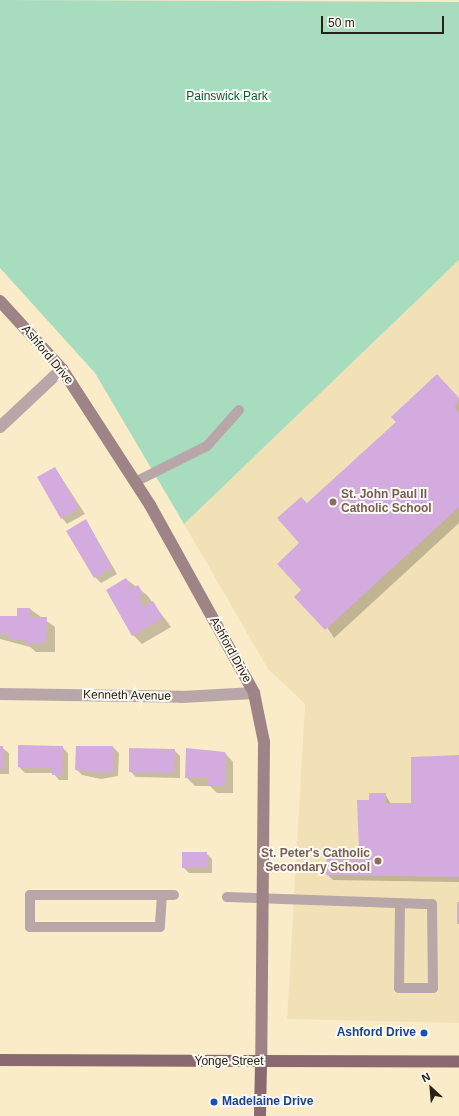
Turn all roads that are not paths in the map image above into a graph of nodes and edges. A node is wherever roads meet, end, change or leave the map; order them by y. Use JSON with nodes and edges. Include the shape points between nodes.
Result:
{"nodes":[{"id":1,"x":0,"y":301,"type":"edge"},
{"id":2,"x":62,"y":370,"type":"junction"},
{"id":3,"x":239,"y":410,"type":"dead end"},
{"id":4,"x":0,"y":427,"type":"edge"},
{"id":5,"x":135,"y":482,"type":"junction"},
{"id":6,"x":254,"y":693,"type":"junction"},
{"id":7,"x":0,"y":694,"type":"edge"},
{"id":8,"x":162,"y":895,"type":"junction"},
{"id":9,"x":174,"y":895,"type":"dead end"},
{"id":10,"x":227,"y":897,"type":"dead end"},
{"id":11,"x":262,"y":900,"type":"junction"},
{"id":12,"x":400,"y":904,"type":"junction"},
{"id":13,"x":0,"y":1060,"type":"edge"},
{"id":14,"x":261,"y":1062,"type":"junction"},
{"id":15,"x":459,"y":1062,"type":"edge"},
{"id":16,"x":260,"y":1116,"type":"edge"}],
"edges":[{"from":1,"to":2,"type":"main road","name":"Ashford Drive"},
{"from":2,"to":4,"type":"street"},
{"from":2,"to":5,"type":"main road","name":"Ashford Drive"},
{"from":3,"to":5,"type":"lane","via":[[207,446]]},
{"from":5,"to":6,"type":"main road","name":"Ashford Drive"},
{"from":6,"to":7,"type":"street","name":"Kenneth Avenue","via":[[182,697]]},
{"from":6,"to":11,"type":"main road","name":"Ashford Drive","via":[[264,742]]},
{"from":8,"to":8,"type":"lane","via":[[30,895],[30,927],[160,927]]},
{"from":8,"to":9,"type":"lane"},
{"from":10,"to":11,"type":"lane"},
{"from":11,"to":12,"type":"lane"},
{"from":11,"to":14,"type":"main road","name":"Ashford Drive"},
{"from":12,"to":12,"type":"lane","via":[[432,904],[434,988],[399,988]]},
{"from":13,"to":14,"type":"main road","name":"Yonge Street"},
{"from":14,"to":15,"type":"main road","name":"Yonge Street"},
{"from":14,"to":16,"type":"main road"}]}
